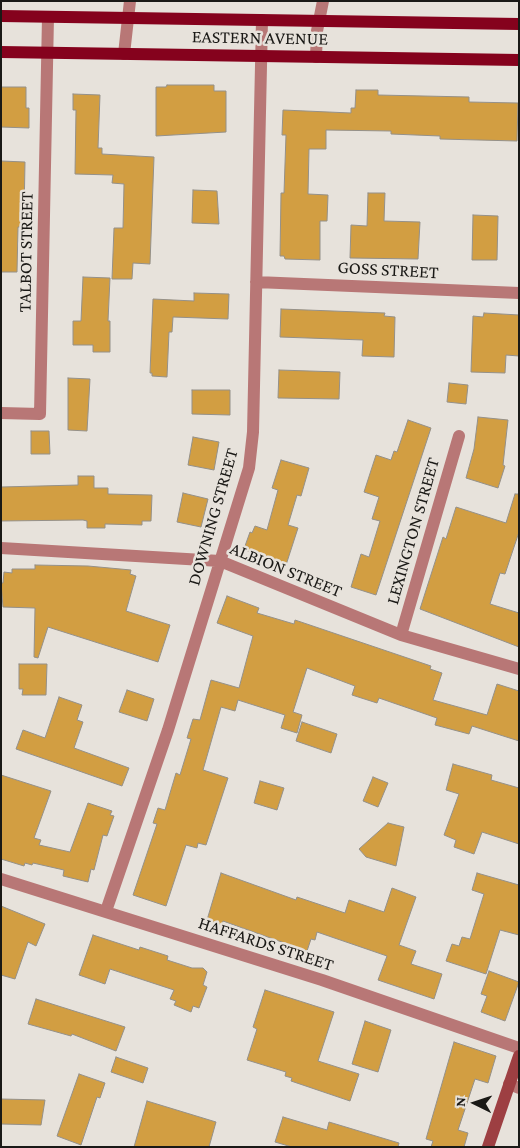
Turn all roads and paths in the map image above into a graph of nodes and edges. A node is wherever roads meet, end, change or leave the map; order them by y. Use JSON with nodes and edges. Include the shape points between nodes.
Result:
{"nodes":[{"id":1,"x":130,"y":1,"type":"edge"},
{"id":2,"x":323,"y":1,"type":"edge"},
{"id":3,"x":1,"y":16,"type":"edge"},
{"id":4,"x":48,"y":17,"type":"junction"},
{"id":5,"x":126,"y":18,"type":"junction"},
{"id":6,"x":262,"y":20,"type":"junction"},
{"id":7,"x":318,"y":21,"type":"junction"},
{"id":8,"x":519,"y":24,"type":"edge"},
{"id":9,"x":1,"y":52,"type":"edge"},
{"id":10,"x":47,"y":53,"type":"junction"},
{"id":11,"x":124,"y":54,"type":"junction"},
{"id":12,"x":261,"y":56,"type":"junction"},
{"id":13,"x":316,"y":57,"type":"junction"},
{"id":14,"x":519,"y":60,"type":"edge"},
{"id":15,"x":256,"y":282,"type":"junction"},
{"id":16,"x":519,"y":293,"type":"edge"},
{"id":17,"x":1,"y":413,"type":"edge"},
{"id":18,"x":459,"y":436,"type":"dead end"},
{"id":19,"x":1,"y":548,"type":"edge"},
{"id":20,"x":220,"y":561,"type":"junction"},
{"id":21,"x":401,"y":635,"type":"junction"},
{"id":22,"x":519,"y":670,"type":"edge"},
{"id":23,"x":1,"y":879,"type":"edge"},
{"id":24,"x":106,"y":911,"type":"junction"},
{"id":25,"x":519,"y":1048,"type":"edge"},
{"id":26,"x":519,"y":1056,"type":"edge"},
{"id":27,"x":514,"y":1086,"type":"edge"},
{"id":28,"x":488,"y":1147,"type":"edge"}],
"edges":[{"from":1,"to":5,"type":"street"},
{"from":2,"to":7,"type":"street"},
{"from":3,"to":4,"type":"main road","name":"EASTERN AVENUE"},
{"from":4,"to":5,"type":"main road","name":"EASTERN AVENUE"},
{"from":4,"to":10,"type":"street"},
{"from":5,"to":6,"type":"main road","name":"EASTERN AVENUE"},
{"from":5,"to":11,"type":"street"},
{"from":6,"to":7,"type":"main road","name":"EASTERN AVENUE"},
{"from":6,"to":12,"type":"street","name":"DOWNING STREET"},
{"from":7,"to":8,"type":"main road","name":"EASTERN AVENUE"},
{"from":7,"to":13,"type":"street"},
{"from":9,"to":10,"type":"main road","name":"EASTERN AVENUE"},
{"from":10,"to":11,"type":"main road","name":"EASTERN AVENUE"},
{"from":10,"to":17,"type":"street","name":"TALBOT STREET","via":[[40,414]]},
{"from":11,"to":12,"type":"main road","name":"EASTERN AVENUE"},
{"from":12,"to":13,"type":"main road","name":"EASTERN AVENUE"},
{"from":12,"to":15,"type":"street","name":"DOWNING STREET"},
{"from":13,"to":14,"type":"main road","name":"EASTERN AVENUE"},
{"from":15,"to":16,"type":"street","name":"GOSS STREET"},
{"from":15,"to":20,"type":"street","name":"DOWNING STREET","via":[[253,432],[248,468]]},
{"from":18,"to":21,"type":"street","name":"LEXINGTON STREET"},
{"from":19,"to":20,"type":"street","name":"ALBION STREET"},
{"from":20,"to":21,"type":"street","name":"ALBION STREET"},
{"from":20,"to":24,"type":"street","name":"DOWNING STREET","via":[[168,730]]},
{"from":21,"to":22,"type":"street","name":"ALBION STREET"},
{"from":23,"to":24,"type":"street","name":"HAFFARDS STREET"},
{"from":24,"to":25,"type":"street","name":"HAFFARDS STREET","via":[[322,980]]},
{"from":26,"to":27,"type":"street"},
{"from":27,"to":28,"type":"street"}]}
